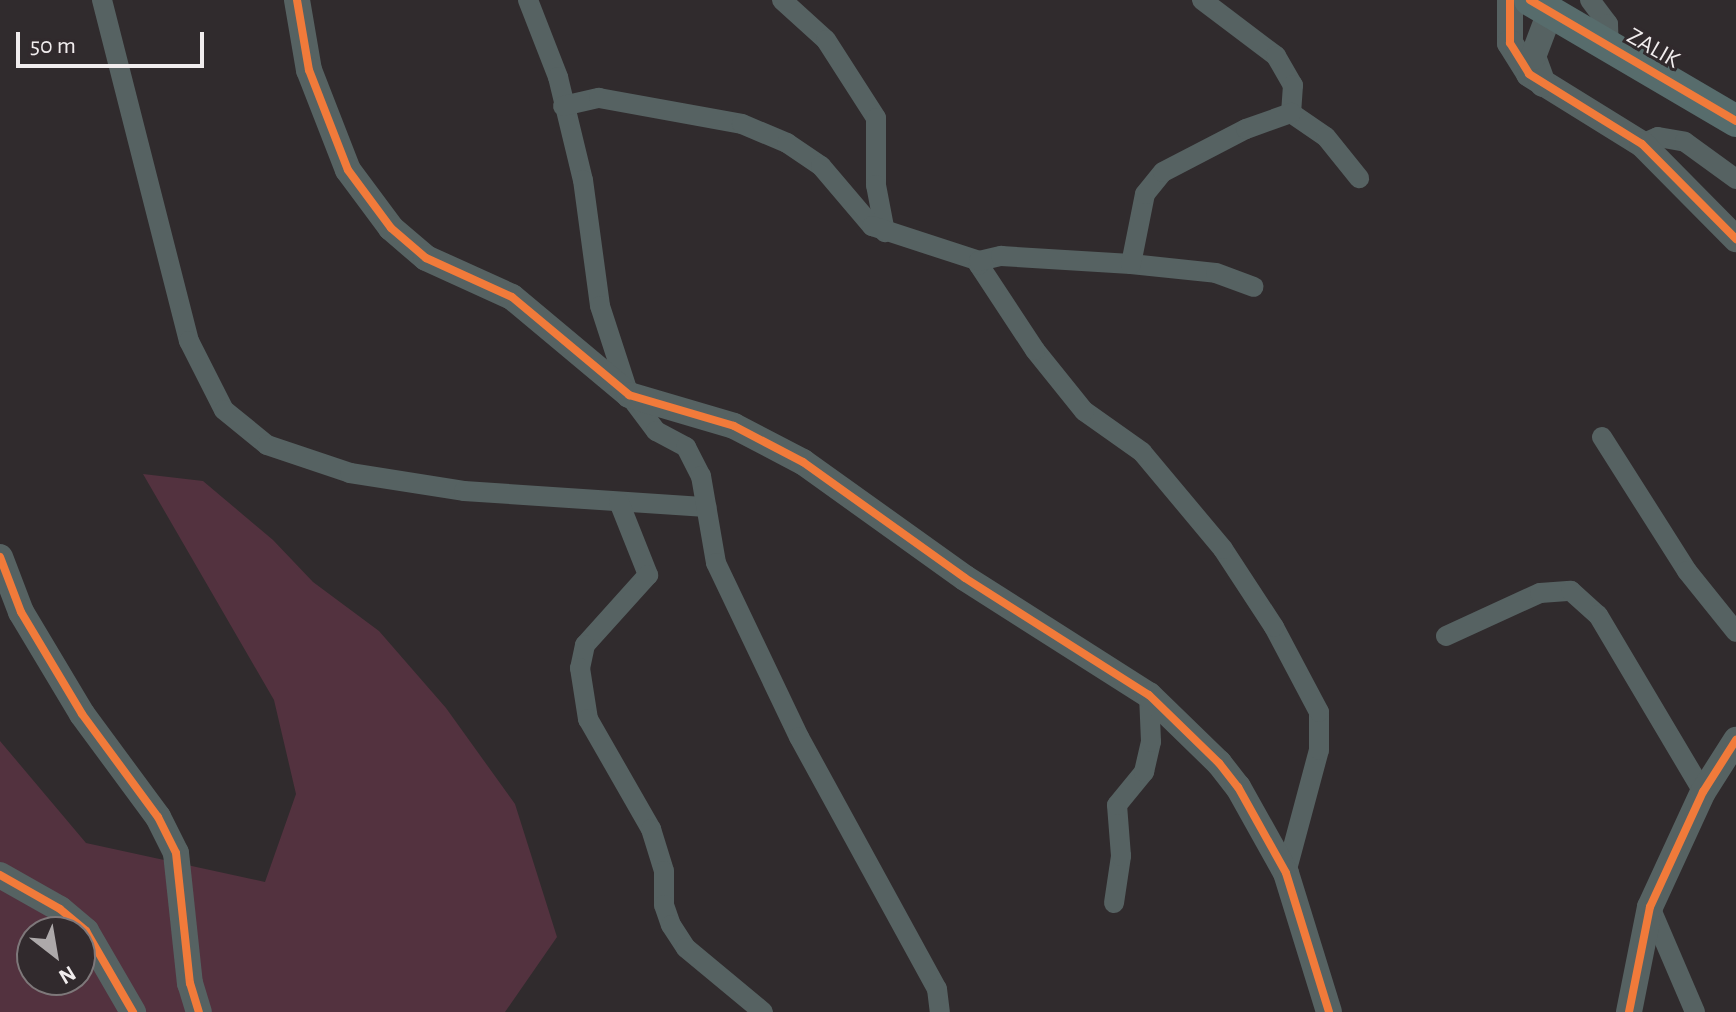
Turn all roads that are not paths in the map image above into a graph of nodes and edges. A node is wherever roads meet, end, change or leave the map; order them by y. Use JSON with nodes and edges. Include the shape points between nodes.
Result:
{"nodes":[{"id":1,"x":102,"y":0,"type":"edge"},
{"id":2,"x":297,"y":0,"type":"edge"},
{"id":3,"x":528,"y":0,"type":"edge"},
{"id":4,"x":782,"y":0,"type":"edge"},
{"id":5,"x":1202,"y":0,"type":"edge"},
{"id":6,"x":1510,"y":0,"type":"edge"},
{"id":7,"x":1590,"y":0,"type":"edge"},
{"id":8,"x":1540,"y":6,"type":"edge"},
{"id":9,"x":1609,"y":47,"type":"junction"},
{"id":10,"x":1543,"y":84,"type":"junction"},
{"id":11,"x":563,"y":106,"type":"junction"},
{"id":12,"x":1291,"y":113,"type":"junction"},
{"id":13,"x":1736,"y":121,"type":"edge"},
{"id":14,"x":1642,"y":144,"type":"junction"},
{"id":15,"x":1359,"y":178,"type":"dead end"},
{"id":16,"x":1736,"y":179,"type":"edge"},
{"id":17,"x":885,"y":232,"type":"junction"},
{"id":18,"x":1736,"y":239,"type":"edge"},
{"id":19,"x":979,"y":261,"type":"junction"},
{"id":20,"x":1131,"y":264,"type":"junction"},
{"id":21,"x":1254,"y":287,"type":"dead end"},
{"id":22,"x":629,"y":395,"type":"junction"},
{"id":23,"x":1602,"y":437,"type":"dead end"},
{"id":24,"x":619,"y":502,"type":"junction"},
{"id":25,"x":706,"y":507,"type":"junction"},
{"id":26,"x":0,"y":557,"type":"edge"},
{"id":27,"x":1736,"y":632,"type":"edge"},
{"id":28,"x":1446,"y":636,"type":"dead end"},
{"id":29,"x":1149,"y":695,"type":"junction"},
{"id":30,"x":1736,"y":740,"type":"edge"},
{"id":31,"x":1703,"y":792,"type":"junction"},
{"id":32,"x":1286,"y":873,"type":"junction"},
{"id":33,"x":0,"y":875,"type":"edge"},
{"id":34,"x":1114,"y":903,"type":"dead end"},
{"id":35,"x":1650,"y":907,"type":"junction"},
{"id":36,"x":133,"y":1012,"type":"edge"},
{"id":37,"x":199,"y":1012,"type":"edge"},
{"id":38,"x":763,"y":1012,"type":"edge"},
{"id":39,"x":940,"y":1012,"type":"edge"},
{"id":40,"x":1329,"y":1012,"type":"edge"},
{"id":41,"x":1629,"y":1012,"type":"edge"},
{"id":42,"x":1695,"y":1012,"type":"edge"}],
"edges":[{"from":1,"to":24,"type":"street","via":[[189,341],[224,410],[267,445],[350,473],[464,491]]},
{"from":2,"to":22,"type":"street","via":[[309,70],[348,170],[391,228],[426,258],[512,297]]},
{"from":3,"to":11,"type":"street","via":[[558,77]]},
{"from":4,"to":17,"type":"street","via":[[826,40],[876,118],[876,185]]},
{"from":5,"to":12,"type":"street","via":[[1276,56],[1293,85]]},
{"from":6,"to":10,"type":"street","via":[[1510,43],[1520,64]]},
{"from":7,"to":9,"type":"street","via":[[1608,24]]},
{"from":8,"to":9,"type":"main road","name":"ZALIK"},
{"from":8,"to":10,"type":"street","via":[[1533,57]]},
{"from":9,"to":13,"type":"main road","name":"ZALIK"},
{"from":10,"to":14,"type":"street"},
{"from":11,"to":17,"type":"street","via":[[599,98],[742,124],[787,143],[821,166],[872,226]]},
{"from":11,"to":22,"type":"street","via":[[583,180],[600,306]]},
{"from":12,"to":15,"type":"street","via":[[1326,137]]},
{"from":12,"to":20,"type":"street","via":[[1246,129],[1163,172],[1145,194]]},
{"from":14,"to":16,"type":"street","via":[[1658,137],[1685,142]]},
{"from":14,"to":18,"type":"street"},
{"from":17,"to":19,"type":"street"},
{"from":19,"to":20,"type":"street","via":[[1011,256]]},
{"from":19,"to":32,"type":"street","via":[[1035,350],[1084,411],[1142,452],[1223,549],[1274,627],[1319,712],[1319,750]]},
{"from":20,"to":21,"type":"street","via":[[1216,273]]},
{"from":22,"to":25,"type":"street","via":[[656,431],[686,447],[701,476]]},
{"from":22,"to":29,"type":"street","via":[[734,426],[803,462],[965,578]]},
{"from":23,"to":27,"type":"street","via":[[1687,571]]},
{"from":24,"to":25,"type":"street"},
{"from":24,"to":38,"type":"street","via":[[648,575],[585,645],[580,668],[588,719],[651,829],[664,871],[664,905],[671,925],[686,948]]},
{"from":25,"to":39,"type":"street","via":[[716,563],[751,639],[878,887],[937,989]]},
{"from":26,"to":37,"type":"street","via":[[21,612],[82,714],[158,817],[176,853],[188,971]]},
{"from":28,"to":31,"type":"street","via":[[1540,593],[1571,591],[1598,615]]},
{"from":29,"to":32,"type":"street","via":[[1238,787]]},
{"from":29,"to":34,"type":"street","via":[[1151,742],[1144,772],[1117,805],[1121,856]]},
{"from":30,"to":31,"type":"street"},
{"from":31,"to":35,"type":"street"},
{"from":32,"to":40,"type":"street"},
{"from":33,"to":36,"type":"street","via":[[60,909],[86,931]]},
{"from":35,"to":41,"type":"street"},
{"from":35,"to":42,"type":"street"}]}
